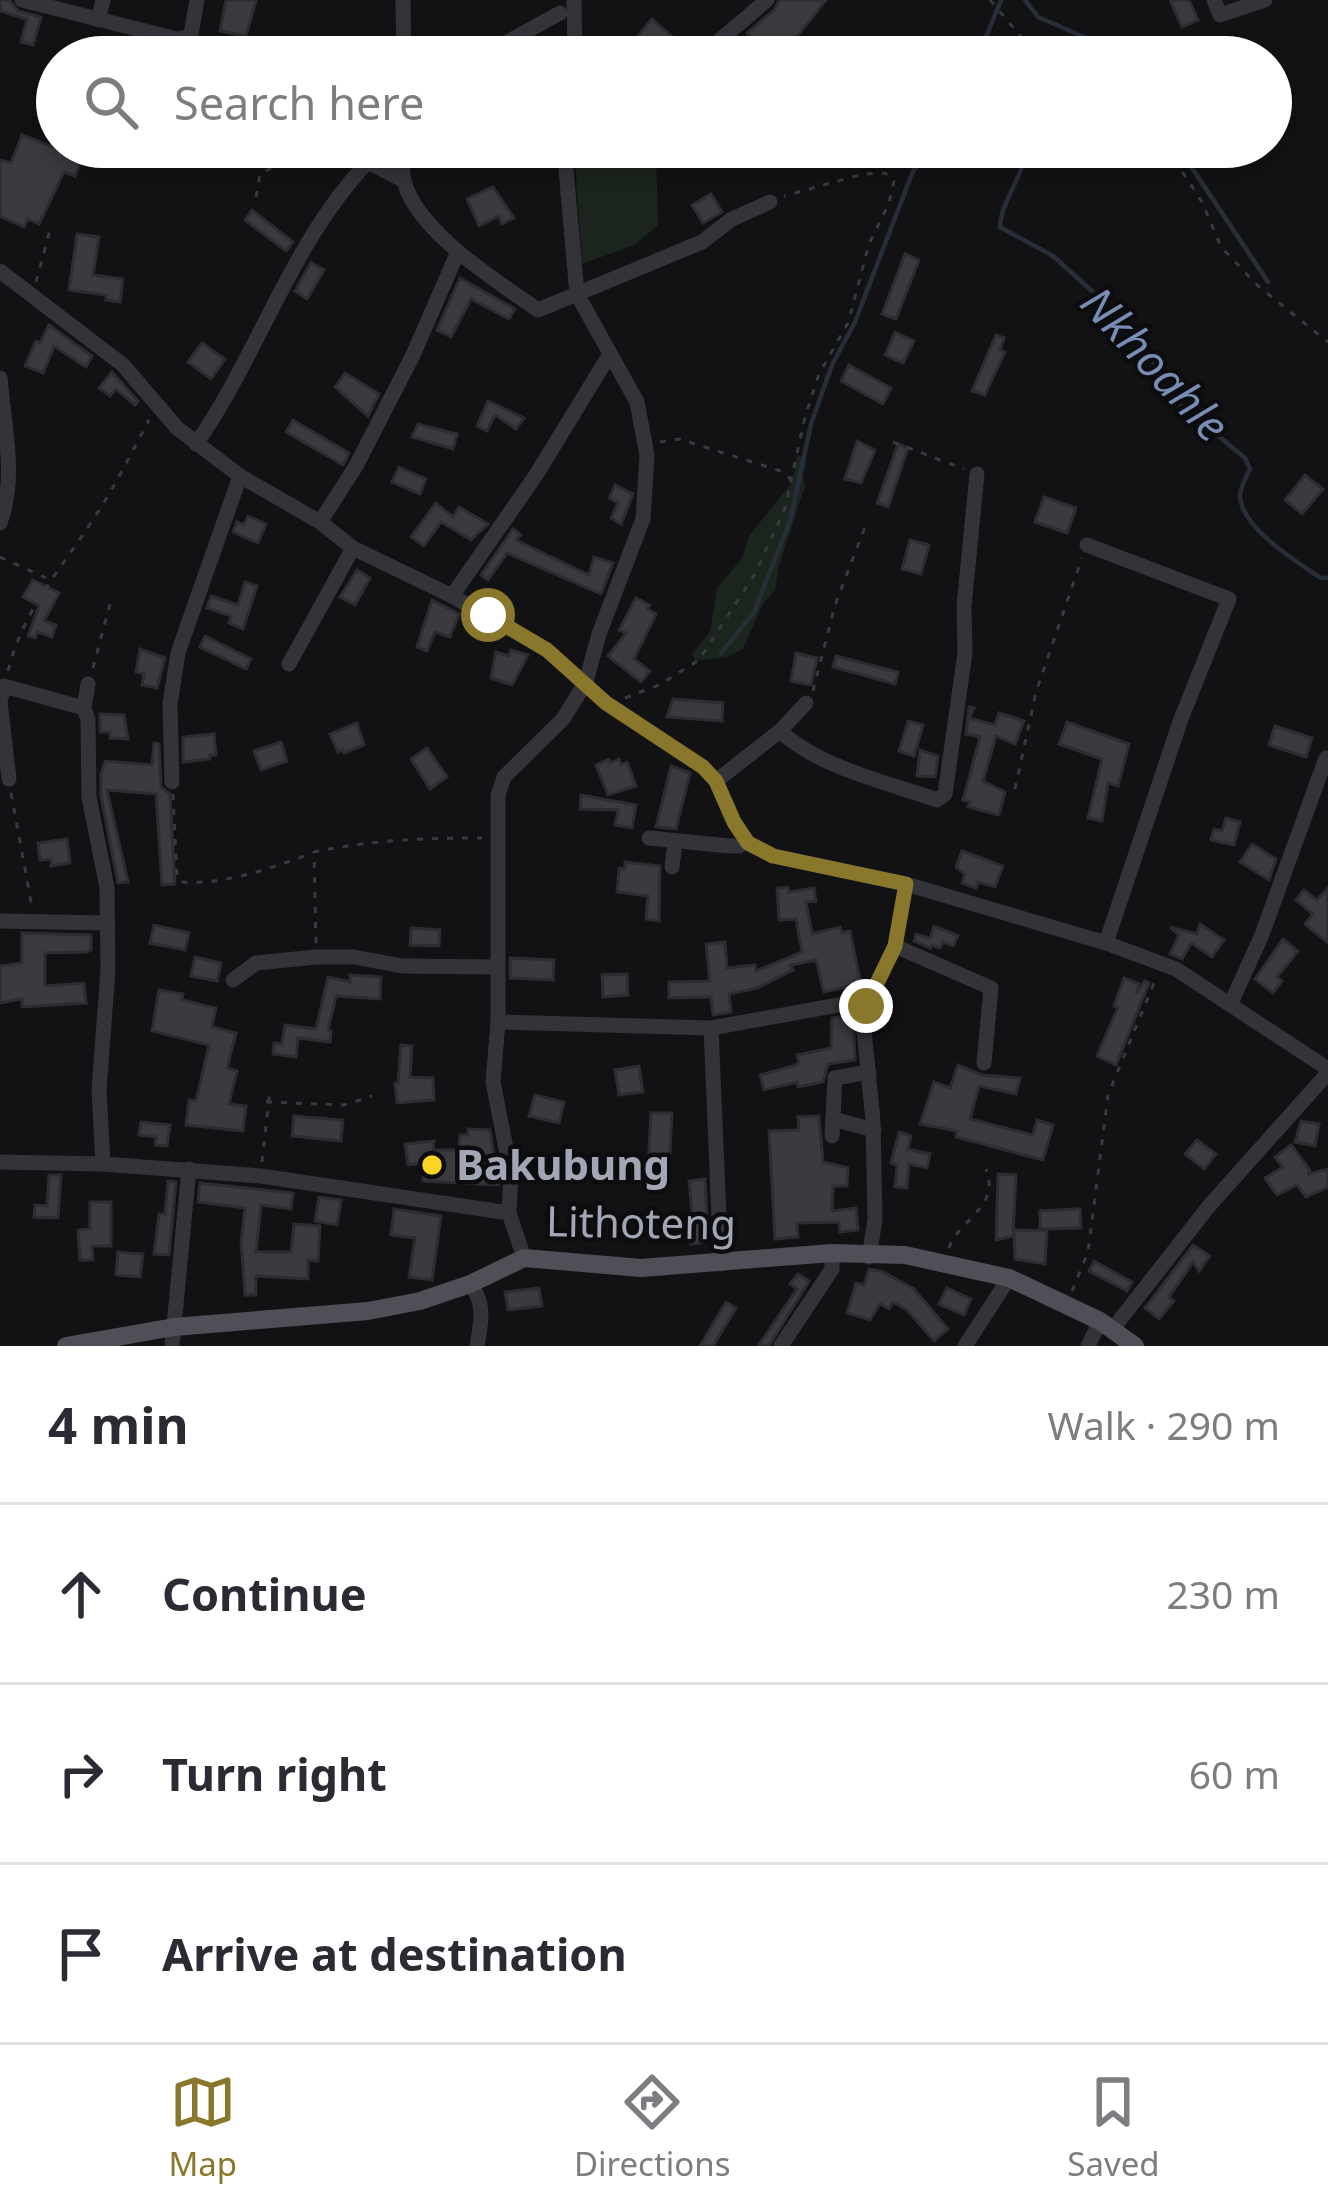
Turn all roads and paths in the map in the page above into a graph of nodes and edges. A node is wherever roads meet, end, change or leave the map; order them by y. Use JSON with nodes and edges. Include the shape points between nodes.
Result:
{"nodes":[{"id":1,"x":22,"y":0,"type":"edge"},
{"id":2,"x":104,"y":0,"type":"edge"},
{"id":3,"x":197,"y":0,"type":"edge"},
{"id":4,"x":403,"y":0,"type":"edge"},
{"id":5,"x":767,"y":0,"type":"edge"},
{"id":6,"x":990,"y":0,"type":"edge"},
{"id":7,"x":1214,"y":0,"type":"edge"},
{"id":8,"x":1264,"y":0,"type":"edge"},
{"id":9,"x":566,"y":6,"type":"edge"},
{"id":10,"x":98,"y":20,"type":"junction"},
{"id":11,"x":172,"y":36,"type":"edge"},
{"id":12,"x":187,"y":36,"type":"edge"},
{"id":13,"x":404,"y":36,"type":"edge"},
{"id":14,"x":516,"y":36,"type":"edge"},
{"id":15,"x":571,"y":36,"type":"edge"},
{"id":16,"x":725,"y":36,"type":"edge"},
{"id":17,"x":1020,"y":36,"type":"edge"},
{"id":18,"x":270,"y":168,"type":"edge"},
{"id":19,"x":362,"y":168,"type":"edge"},
{"id":20,"x":380,"y":168,"type":"edge"},
{"id":21,"x":403,"y":168,"type":"edge"},
{"id":22,"x":566,"y":168,"type":"edge"},
{"id":23,"x":1180,"y":168,"type":"edge"},
{"id":24,"x":403,"y":180,"type":"junction"},
{"id":25,"x":256,"y":196,"type":"dead end"},
{"id":26,"x":770,"y":202,"type":"joint"},
{"id":27,"x":51,"y":226,"type":"dead end"},
{"id":28,"x":457,"y":254,"type":"junction"},
{"id":29,"x":0,"y":271,"type":"edge"},
{"id":30,"x":33,"y":293,"type":"junction"},
{"id":31,"x":577,"y":294,"type":"junction"},
{"id":32,"x":1328,"y":342,"type":"edge"},
{"id":33,"x":610,"y":354,"type":"junction"},
{"id":34,"x":0,"y":378,"type":"edge"},
{"id":35,"x":158,"y":403,"type":"junction"},
{"id":36,"x":893,"y":442,"type":"dead end"},
{"id":37,"x":196,"y":444,"type":"junction"},
{"id":38,"x":647,"y":454,"type":"junction"},
{"id":39,"x":976,"y":474,"type":"joint"},
{"id":40,"x":240,"y":476,"type":"junction"},
{"id":41,"x":793,"y":482,"type":"junction"},
{"id":42,"x":1,"y":520,"type":"edge"},
{"id":43,"x":320,"y":522,"type":"junction"},
{"id":44,"x":866,"y":522,"type":"dead end"},
{"id":45,"x":1088,"y":545,"type":"joint"},
{"id":46,"x":353,"y":548,"type":"junction"},
{"id":47,"x":0,"y":557,"type":"edge"},
{"id":48,"x":48,"y":579,"type":"junction"},
{"id":49,"x":452,"y":596,"type":"junction"},
{"id":50,"x":111,"y":601,"type":"dead end"},
{"id":51,"x":289,"y":664,"type":"dead end"},
{"id":52,"x":586,"y":682,"type":"junction"},
{"id":53,"x":88,"y":684,"type":"joint"},
{"id":54,"x":1,"y":696,"type":"edge"},
{"id":55,"x":606,"y":703,"type":"junction"},
{"id":56,"x":806,"y":703,"type":"joint"},
{"id":57,"x":84,"y":708,"type":"junction"},
{"id":58,"x":780,"y":731,"type":"junction"},
{"id":59,"x":1326,"y":758,"type":"edge"},
{"id":60,"x":9,"y":779,"type":"joint"},
{"id":61,"x":716,"y":781,"type":"junction"},
{"id":62,"x":172,"y":782,"type":"joint"},
{"id":63,"x":1015,"y":789,"type":"dead end"},
{"id":64,"x":496,"y":838,"type":"junction"},
{"id":65,"x":649,"y":838,"type":"dead end"},
{"id":66,"x":746,"y":840,"type":"junction"},
{"id":67,"x":675,"y":842,"type":"junction"},
{"id":68,"x":314,"y":852,"type":"junction"},
{"id":69,"x":672,"y":867,"type":"dead end"},
{"id":70,"x":906,"y":884,"type":"junction"},
{"id":71,"x":0,"y":921,"type":"edge"},
{"id":72,"x":34,"y":921,"type":"junction"},
{"id":73,"x":108,"y":922,"type":"junction"},
{"id":74,"x":1106,"y":943,"type":"junction"},
{"id":75,"x":895,"y":946,"type":"junction"},
{"id":76,"x":316,"y":957,"type":"junction"},
{"id":77,"x":1160,"y":965,"type":"junction"},
{"id":78,"x":498,"y":967,"type":"junction"},
{"id":79,"x":233,"y":980,"type":"dead end"},
{"id":80,"x":1231,"y":1003,"type":"junction"},
{"id":81,"x":866,"y":1006,"type":"junction"},
{"id":82,"x":498,"y":1022,"type":"junction"},
{"id":83,"x":711,"y":1028,"type":"junction"},
{"id":84,"x":984,"y":1063,"type":"dead end"},
{"id":85,"x":1328,"y":1071,"type":"edge"},
{"id":86,"x":869,"y":1072,"type":"junction"},
{"id":87,"x":270,"y":1089,"type":"dead end"},
{"id":88,"x":372,"y":1096,"type":"dead end"},
{"id":89,"x":266,"y":1102,"type":"junction"},
{"id":90,"x":874,"y":1130,"type":"junction"},
{"id":91,"x":0,"y":1162,"type":"edge"},
{"id":92,"x":103,"y":1164,"type":"junction"},
{"id":93,"x":189,"y":1169,"type":"junction"},
{"id":94,"x":986,"y":1169,"type":"dead end"},
{"id":95,"x":261,"y":1176,"type":"junction"},
{"id":96,"x":509,"y":1214,"type":"junction"},
{"id":97,"x":832,"y":1253,"type":"junction"},
{"id":98,"x":868,"y":1257,"type":"junction"},
{"id":99,"x":524,"y":1258,"type":"junction"},
{"id":100,"x":944,"y":1262,"type":"junction"},
{"id":101,"x":722,"y":1264,"type":"junction"},
{"id":102,"x":1009,"y":1278,"type":"junction"},
{"id":103,"x":470,"y":1285,"type":"junction"},
{"id":104,"x":1066,"y":1305,"type":"junction"},
{"id":105,"x":1106,"y":1325,"type":"junction"},
{"id":106,"x":173,"y":1337,"type":"edge"},
{"id":107,"x":66,"y":1346,"type":"edge"},
{"id":108,"x":478,"y":1346,"type":"edge"},
{"id":109,"x":781,"y":1346,"type":"edge"},
{"id":110,"x":965,"y":1346,"type":"edge"},
{"id":111,"x":1088,"y":1346,"type":"edge"},
{"id":112,"x":1135,"y":1346,"type":"edge"}],
"edges":[{"from":1,"to":10,"type":"street"},
{"from":2,"to":10,"type":"street"},
{"from":3,"to":12,"type":"street"},
{"from":4,"to":13,"type":"street"},
{"from":5,"to":16,"type":"street"},
{"from":6,"to":17,"type":"path"},
{"from":7,"to":8,"type":"street","via":[[1220,15]]},
{"from":9,"to":14,"type":"street"},
{"from":9,"to":15,"type":"street"},
{"from":10,"to":11,"type":"street"},
{"from":18,"to":25,"type":"path","via":[[260,174]]},
{"from":19,"to":37,"type":"street","via":[[289,274],[257,345]]},
{"from":20,"to":24,"type":"street"},
{"from":21,"to":24,"type":"street"},
{"from":22,"to":31,"type":"street"},
{"from":23,"to":32,"type":"path","via":[[1221,248]]},
{"from":24,"to":28,"type":"street"},
{"from":26,"to":31,"type":"street","via":[[702,242]]},
{"from":26,"to":41,"type":"path","via":[[863,174],[885,173],[894,182],[848,323],[819,374]]},
{"from":27,"to":30,"type":"path"},
{"from":28,"to":31,"type":"street","via":[[538,310]]},
{"from":28,"to":43,"type":"street","via":[[413,355]]},
{"from":29,"to":30,"type":"street"},
{"from":30,"to":35,"type":"street"},
{"from":31,"to":33,"type":"street"},
{"from":33,"to":38,"type":"street","via":[[637,402]]},
{"from":33,"to":49,"type":"street"},
{"from":34,"to":42,"type":"street","via":[[10,465]]},
{"from":35,"to":37,"type":"street"},
{"from":35,"to":48,"type":"path","via":[[103,505]]},
{"from":36,"to":39,"type":"path"},
{"from":37,"to":40,"type":"street"},
{"from":38,"to":41,"type":"path","via":[[679,439],[782,471]]},
{"from":38,"to":52,"type":"street","via":[[643,519]]},
{"from":39,"to":58,"type":"street","via":[[965,653],[945,794],[937,800],[845,766]]},
{"from":40,"to":43,"type":"street"},
{"from":40,"to":62,"type":"street","via":[[178,653]]},
{"from":41,"to":55,"type":"path","via":[[755,574],[699,660]]},
{"from":43,"to":46,"type":"street"},
{"from":44,"to":56,"type":"path"},
{"from":45,"to":63,"type":"path","via":[[1036,692]]},
{"from":45,"to":74,"type":"street","via":[[1229,599]]},
{"from":46,"to":49,"type":"street"},
{"from":46,"to":51,"type":"street"},
{"from":47,"to":48,"type":"path"},
{"from":48,"to":54,"type":"path","via":[[16,640]]},
{"from":49,"to":52,"type":"street"},
{"from":50,"to":53,"type":"path"},
{"from":52,"to":55,"type":"street"},
{"from":52,"to":64,"type":"street","via":[[563,719],[504,777]]},
{"from":53,"to":57,"type":"street"},
{"from":54,"to":57,"type":"street"},
{"from":54,"to":60,"type":"street"},
{"from":55,"to":61,"type":"street"},
{"from":56,"to":58,"type":"street"},
{"from":57,"to":73,"type":"street"},
{"from":58,"to":61,"type":"street"},
{"from":59,"to":80,"type":"street"},
{"from":60,"to":72,"type":"path"},
{"from":61,"to":66,"type":"street"},
{"from":62,"to":68,"type":"path","via":[[182,882],[280,866]]},
{"from":64,"to":68,"type":"path"},
{"from":64,"to":78,"type":"street"},
{"from":65,"to":67,"type":"street"},
{"from":66,"to":67,"type":"street"},
{"from":66,"to":70,"type":"street","via":[[773,856]]},
{"from":67,"to":69,"type":"street"},
{"from":68,"to":76,"type":"path"},
{"from":70,"to":74,"type":"street"},
{"from":70,"to":75,"type":"street"},
{"from":71,"to":72,"type":"street"},
{"from":72,"to":73,"type":"street"},
{"from":73,"to":92,"type":"street"},
{"from":74,"to":77,"type":"street"},
{"from":75,"to":81,"type":"street"},
{"from":75,"to":84,"type":"street","via":[[991,988]]},
{"from":76,"to":78,"type":"street"},
{"from":76,"to":79,"type":"street","via":[[256,963]]},
{"from":77,"to":80,"type":"street"},
{"from":77,"to":104,"type":"path","via":[[1108,1095],[1088,1252]]},
{"from":78,"to":82,"type":"street"},
{"from":80,"to":85,"type":"street"},
{"from":81,"to":83,"type":"street"},
{"from":81,"to":86,"type":"street"},
{"from":82,"to":83,"type":"street"},
{"from":82,"to":96,"type":"street","via":[[493,1082],[511,1174]]},
{"from":83,"to":101,"type":"street"},
{"from":85,"to":105,"type":"street"},
{"from":86,"to":90,"type":"street"},
{"from":86,"to":90,"type":"street","via":[[835,1078],[832,1127]]},
{"from":87,"to":89,"type":"path"},
{"from":88,"to":89,"type":"path","via":[[344,1105]]},
{"from":89,"to":95,"type":"path"},
{"from":90,"to":98,"type":"street"},
{"from":91,"to":92,"type":"street"},
{"from":92,"to":93,"type":"street"},
{"from":93,"to":95,"type":"street"},
{"from":93,"to":106,"type":"street"},
{"from":94,"to":100,"type":"path","via":[[987,1196],[952,1238]]},
{"from":95,"to":96,"type":"street"},
{"from":96,"to":99,"type":"street"},
{"from":97,"to":98,"type":"main road","name":"Lithoteng"},
{"from":97,"to":101,"type":"main road","name":"Lithoteng"},
{"from":97,"to":109,"type":"street","via":[[832,1269]]},
{"from":98,"to":100,"type":"main road","name":"Lithoteng"},
{"from":99,"to":101,"type":"main road","name":"Lithoteng","via":[[641,1268]]},
{"from":99,"to":103,"type":"main road","name":"Lithoteng"},
{"from":100,"to":102,"type":"main road","name":"Lithoteng"},
{"from":102,"to":104,"type":"main road","name":"Lithoteng"},
{"from":102,"to":110,"type":"street"},
{"from":103,"to":106,"type":"main road","name":"Lithoteng","via":[[368,1311]]},
{"from":103,"to":108,"type":"street","via":[[482,1311]]},
{"from":104,"to":105,"type":"main road","name":"Lithoteng"},
{"from":105,"to":111,"type":"street"},
{"from":105,"to":112,"type":"main road","name":"Lithoteng"},
{"from":106,"to":107,"type":"main road","name":"Lithoteng"}]}
